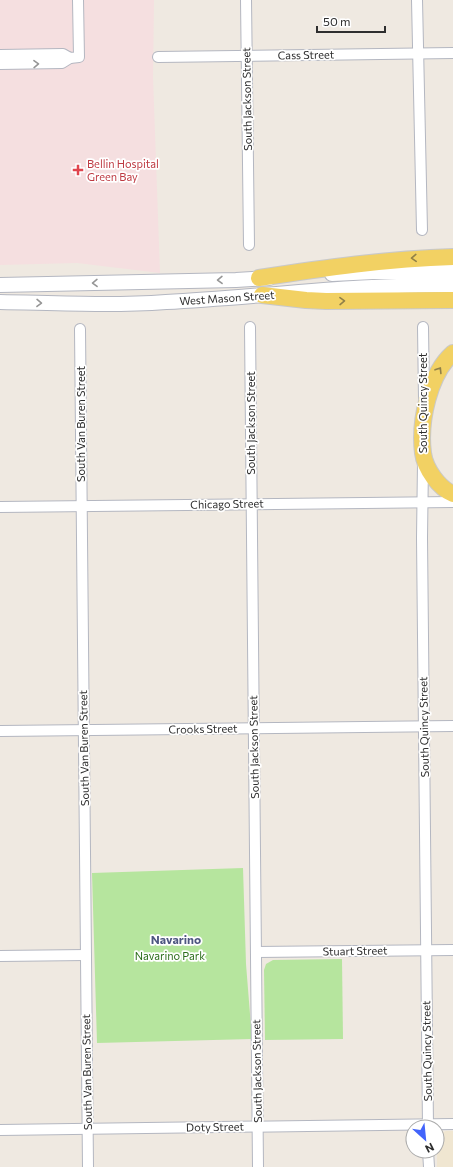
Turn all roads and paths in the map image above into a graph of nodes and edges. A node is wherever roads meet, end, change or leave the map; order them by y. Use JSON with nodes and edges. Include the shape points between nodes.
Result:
{"nodes":[{"id":1,"x":78,"y":0,"type":"edge"},
{"id":2,"x":246,"y":0,"type":"edge"},
{"id":3,"x":417,"y":0,"type":"edge"},
{"id":4,"x":417,"y":53,"type":"junction"},
{"id":5,"x":453,"y":53,"type":"edge"},
{"id":6,"x":0,"y":55,"type":"edge"},
{"id":7,"x":247,"y":55,"type":"junction"},
{"id":8,"x":158,"y":57,"type":"dead end"},
{"id":9,"x":75,"y":58,"type":"junction"},
{"id":10,"x":0,"y":64,"type":"edge"},
{"id":11,"x":422,"y":230,"type":"dead end"},
{"id":12,"x":250,"y":245,"type":"dead end"},
{"id":13,"x":453,"y":256,"type":"edge"},
{"id":14,"x":453,"y":272,"type":"edge"},
{"id":15,"x":259,"y":278,"type":"junction"},
{"id":16,"x":0,"y":285,"type":"edge"},
{"id":17,"x":453,"y":285,"type":"edge"},
{"id":18,"x":262,"y":295,"type":"junction"},
{"id":19,"x":453,"y":300,"type":"edge"},
{"id":20,"x":0,"y":302,"type":"edge"},
{"id":21,"x":250,"y":327,"type":"dead end"},
{"id":22,"x":423,"y":327,"type":"dead end"},
{"id":23,"x":80,"y":329,"type":"dead end"},
{"id":24,"x":453,"y":353,"type":"edge"},
{"id":25,"x":424,"y":417,"type":"junction"},
{"id":26,"x":423,"y":453,"type":"junction"},
{"id":27,"x":453,"y":494,"type":"edge"},
{"id":28,"x":453,"y":502,"type":"edge"},
{"id":29,"x":423,"y":503,"type":"junction"},
{"id":30,"x":251,"y":504,"type":"junction"},
{"id":31,"x":81,"y":506,"type":"junction"},
{"id":32,"x":0,"y":507,"type":"edge"},
{"id":33,"x":424,"y":726,"type":"junction"},
{"id":34,"x":453,"y":726,"type":"edge"},
{"id":35,"x":254,"y":728,"type":"junction"},
{"id":36,"x":84,"y":730,"type":"junction"},
{"id":37,"x":0,"y":731,"type":"edge"},
{"id":38,"x":426,"y":950,"type":"junction"},
{"id":39,"x":453,"y":950,"type":"edge"},
{"id":40,"x":256,"y":952,"type":"junction"},
{"id":41,"x":86,"y":954,"type":"junction"},
{"id":42,"x":0,"y":956,"type":"edge"},
{"id":43,"x":428,"y":1119,"type":"edge"},
{"id":44,"x":405,"y":1126,"type":"edge"},
{"id":45,"x":258,"y":1127,"type":"junction"},
{"id":46,"x":88,"y":1129,"type":"junction"},
{"id":47,"x":0,"y":1130,"type":"edge"},
{"id":48,"x":88,"y":1167,"type":"edge"},
{"id":49,"x":258,"y":1167,"type":"edge"}],
"edges":[{"from":1,"to":9,"type":"street"},
{"from":2,"to":7,"type":"street","name":"South Jackson Street"},
{"from":3,"to":4,"type":"street"},
{"from":4,"to":5,"type":"street","name":"Cass Street"},
{"from":4,"to":7,"type":"street","name":"Cass Street"},
{"from":4,"to":11,"type":"street"},
{"from":6,"to":9,"type":"street","via":[[63,54]]},
{"from":7,"to":8,"type":"street","name":"Cass Street"},
{"from":7,"to":12,"type":"street","name":"South Jackson Street"},
{"from":10,"to":9,"type":"street","one_way":true,"via":[[62,63]]},
{"from":13,"to":15,"type":"main road","one_way":true,"via":[[378,261]]},
{"from":14,"to":15,"type":"main road","name":"West Mason Street","via":[[374,272]]},
{"from":15,"to":16,"type":"main road","name":"West Mason Street","one_way":true},
{"from":17,"to":18,"type":"main road","name":"West Mason Street","via":[[378,286]]},
{"from":18,"to":19,"type":"main road","one_way":true,"via":[[326,301]]},
{"from":20,"to":18,"type":"main road","name":"West Mason Street","one_way":true,"via":[[156,303]]},
{"from":21,"to":30,"type":"street","name":"South Jackson Street"},
{"from":22,"to":25,"type":"street","name":"South Quincy Street"},
{"from":23,"to":31,"type":"street","name":"South Van Buren Street"},
{"from":25,"to":24,"type":"main road","one_way":true,"via":[[438,371]]},
{"from":25,"to":26,"type":"main road","name":"South Quincy Street"},
{"from":26,"to":27,"type":"main road","via":[[427,466],[436,480],[446,491]]},
{"from":26,"to":29,"type":"street","name":"South Quincy Street"},
{"from":28,"to":29,"type":"street","name":"Chicago Street"},
{"from":29,"to":30,"type":"street","name":"Chicago Street"},
{"from":29,"to":33,"type":"street","name":"South Quincy Street"},
{"from":30,"to":31,"type":"street","name":"Chicago Street"},
{"from":30,"to":35,"type":"street","name":"South Jackson Street"},
{"from":31,"to":32,"type":"street","name":"Chicago Street"},
{"from":31,"to":36,"type":"street","name":"South Van Buren Street"},
{"from":33,"to":34,"type":"street","name":"Crooks Street"},
{"from":33,"to":35,"type":"street","name":"Crooks Street"},
{"from":33,"to":38,"type":"street","name":"South Quincy Street"},
{"from":35,"to":36,"type":"street","name":"Crooks Street"},
{"from":35,"to":40,"type":"street","name":"South Jackson Street"},
{"from":36,"to":37,"type":"street","name":"Crooks Street"},
{"from":36,"to":41,"type":"street","name":"South Van Buren Street"},
{"from":38,"to":39,"type":"street","name":"Stuart Street"},
{"from":38,"to":40,"type":"street","name":"Stuart Street"},
{"from":38,"to":43,"type":"street","name":"South Quincy Street"},
{"from":40,"to":45,"type":"street","name":"South Jackson Street"},
{"from":41,"to":42,"type":"street"},
{"from":41,"to":46,"type":"street","name":"South Van Buren Street"},
{"from":44,"to":45,"type":"street","name":"Doty Street"},
{"from":45,"to":46,"type":"street","name":"Doty Street"},
{"from":45,"to":49,"type":"street","name":"South Jackson Street"},
{"from":46,"to":47,"type":"street","name":"Doty Street"},
{"from":46,"to":48,"type":"street","name":"South Van Buren Street"}]}
